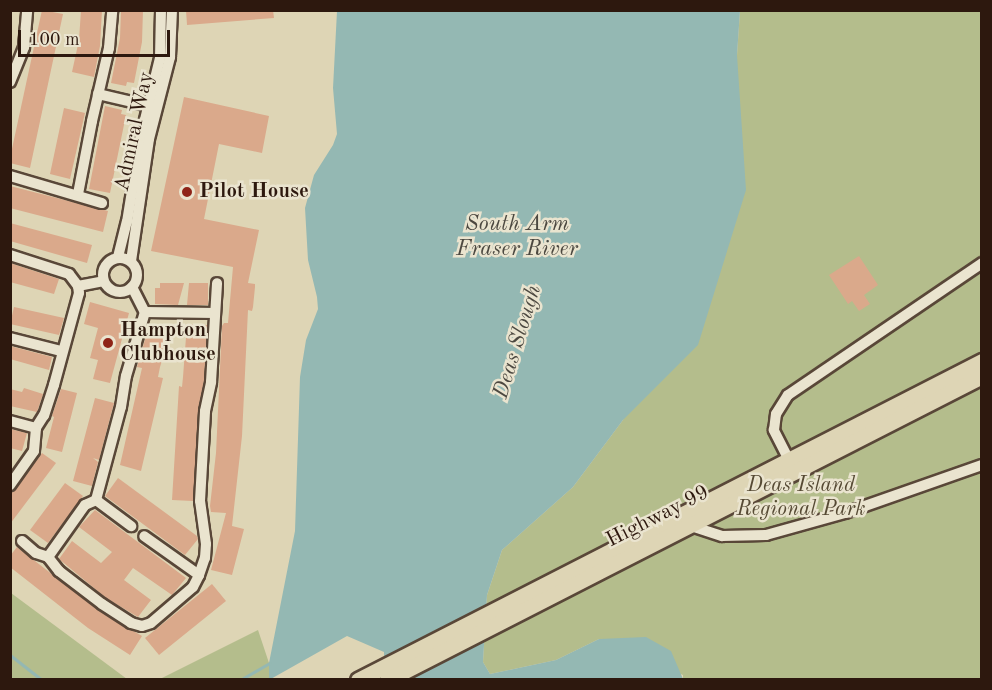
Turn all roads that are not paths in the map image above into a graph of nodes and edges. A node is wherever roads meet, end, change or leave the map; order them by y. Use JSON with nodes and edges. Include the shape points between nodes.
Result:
{"nodes":[{"id":1,"x":27,"y":10,"type":"edge"},
{"id":2,"x":112,"y":10,"type":"edge"},
{"id":3,"x":161,"y":10,"type":"edge"},
{"id":4,"x":172,"y":10,"type":"edge"},
{"id":5,"x":167,"y":40,"type":"junction"},
{"id":6,"x":10,"y":82,"type":"edge"},
{"id":7,"x":98,"y":94,"type":"junction"},
{"id":8,"x":152,"y":107,"type":"junction"},
{"id":9,"x":10,"y":176,"type":"edge"},
{"id":10,"x":78,"y":194,"type":"junction"},
{"id":11,"x":102,"y":203,"type":"dead end"},
{"id":12,"x":10,"y":255,"type":"edge"},
{"id":13,"x":118,"y":257,"type":"junction"},
{"id":14,"x":131,"y":261,"type":"junction"},
{"id":15,"x":981,"y":262,"type":"edge"},
{"id":16,"x":104,"y":281,"type":"junction"},
{"id":17,"x":217,"y":283,"type":"dead end"},
{"id":18,"x":78,"y":285,"type":"junction"},
{"id":19,"x":132,"y":287,"type":"junction"},
{"id":20,"x":145,"y":312,"type":"junction"},
{"id":21,"x":215,"y":313,"type":"junction"},
{"id":22,"x":10,"y":338,"type":"edge"},
{"id":23,"x":61,"y":351,"type":"junction"},
{"id":24,"x":981,"y":361,"type":"edge"},
{"id":25,"x":981,"y":376,"type":"edge"},
{"id":26,"x":10,"y":421,"type":"edge"},
{"id":27,"x":36,"y":428,"type":"junction"},
{"id":28,"x":789,"y":460,"type":"junction"},
{"id":29,"x":981,"y":465,"type":"edge"},
{"id":30,"x":10,"y":485,"type":"edge"},
{"id":31,"x":96,"y":500,"type":"junction"},
{"id":32,"x":688,"y":525,"type":"junction"},
{"id":33,"x":131,"y":526,"type":"dead end"},
{"id":34,"x":144,"y":536,"type":"dead end"},
{"id":35,"x":22,"y":541,"type":"dead end"},
{"id":36,"x":48,"y":557,"type":"junction"},
{"id":37,"x":199,"y":575,"type":"junction"},
{"id":38,"x":506,"y":611,"type":"junction"},
{"id":39,"x":358,"y":679,"type":"edge"},
{"id":40,"x":387,"y":680,"type":"edge"}],
"edges":[{"from":1,"to":6,"type":"street","via":[[24,47]]},
{"from":2,"to":7,"type":"street","via":[[109,48]]},
{"from":3,"to":5,"type":"street","name":"Admiral Way"},
{"from":4,"to":5,"type":"street","name":"Admiral Way"},
{"from":5,"to":8,"type":"street","name":"Admiral Way","via":[[166,80]]},
{"from":7,"to":8,"type":"street"},
{"from":7,"to":10,"type":"street"},
{"from":8,"to":13,"type":"street","name":"Admiral Way"},
{"from":8,"to":14,"type":"street","name":"Admiral Way"},
{"from":9,"to":10,"type":"street"},
{"from":10,"to":11,"type":"street"},
{"from":12,"to":18,"type":"street","via":[[69,274]]},
{"from":13,"to":14,"type":"street"},
{"from":13,"to":16,"type":"street","via":[[105,266]]},
{"from":14,"to":19,"type":"street","via":[[137,277]]},
{"from":15,"to":28,"type":"street","via":[[788,395],[776,414],[774,430]]},
{"from":16,"to":18,"type":"street"},
{"from":16,"to":19,"type":"street","via":[[116,291]]},
{"from":17,"to":21,"type":"street"},
{"from":18,"to":23,"type":"street"},
{"from":19,"to":20,"type":"street"},
{"from":20,"to":21,"type":"street"},
{"from":20,"to":31,"type":"street"},
{"from":21,"to":37,"type":"street","via":[[200,501],[206,544]]},
{"from":22,"to":23,"type":"street"},
{"from":23,"to":27,"type":"street","via":[[44,415]]},
{"from":24,"to":28,"type":"highway","name":"Highway 99"},
{"from":25,"to":32,"type":"highway","name":"Highway 99"},
{"from":26,"to":27,"type":"street"},
{"from":27,"to":30,"type":"street","via":[[34,451]]},
{"from":28,"to":38,"type":"highway","name":"Highway 99"},
{"from":29,"to":32,"type":"street","via":[[766,536],[722,536]]},
{"from":31,"to":33,"type":"street"},
{"from":31,"to":36,"type":"street","via":[[86,505]]},
{"from":32,"to":38,"type":"highway","name":"Highway 99"},
{"from":34,"to":37,"type":"street"},
{"from":35,"to":36,"type":"street"},
{"from":36,"to":37,"type":"street","via":[[59,571],[102,604],[142,626],[151,623],[193,587]]},
{"from":38,"to":39,"type":"highway"},
{"from":38,"to":40,"type":"highway","name":"Highway 99"}]}
